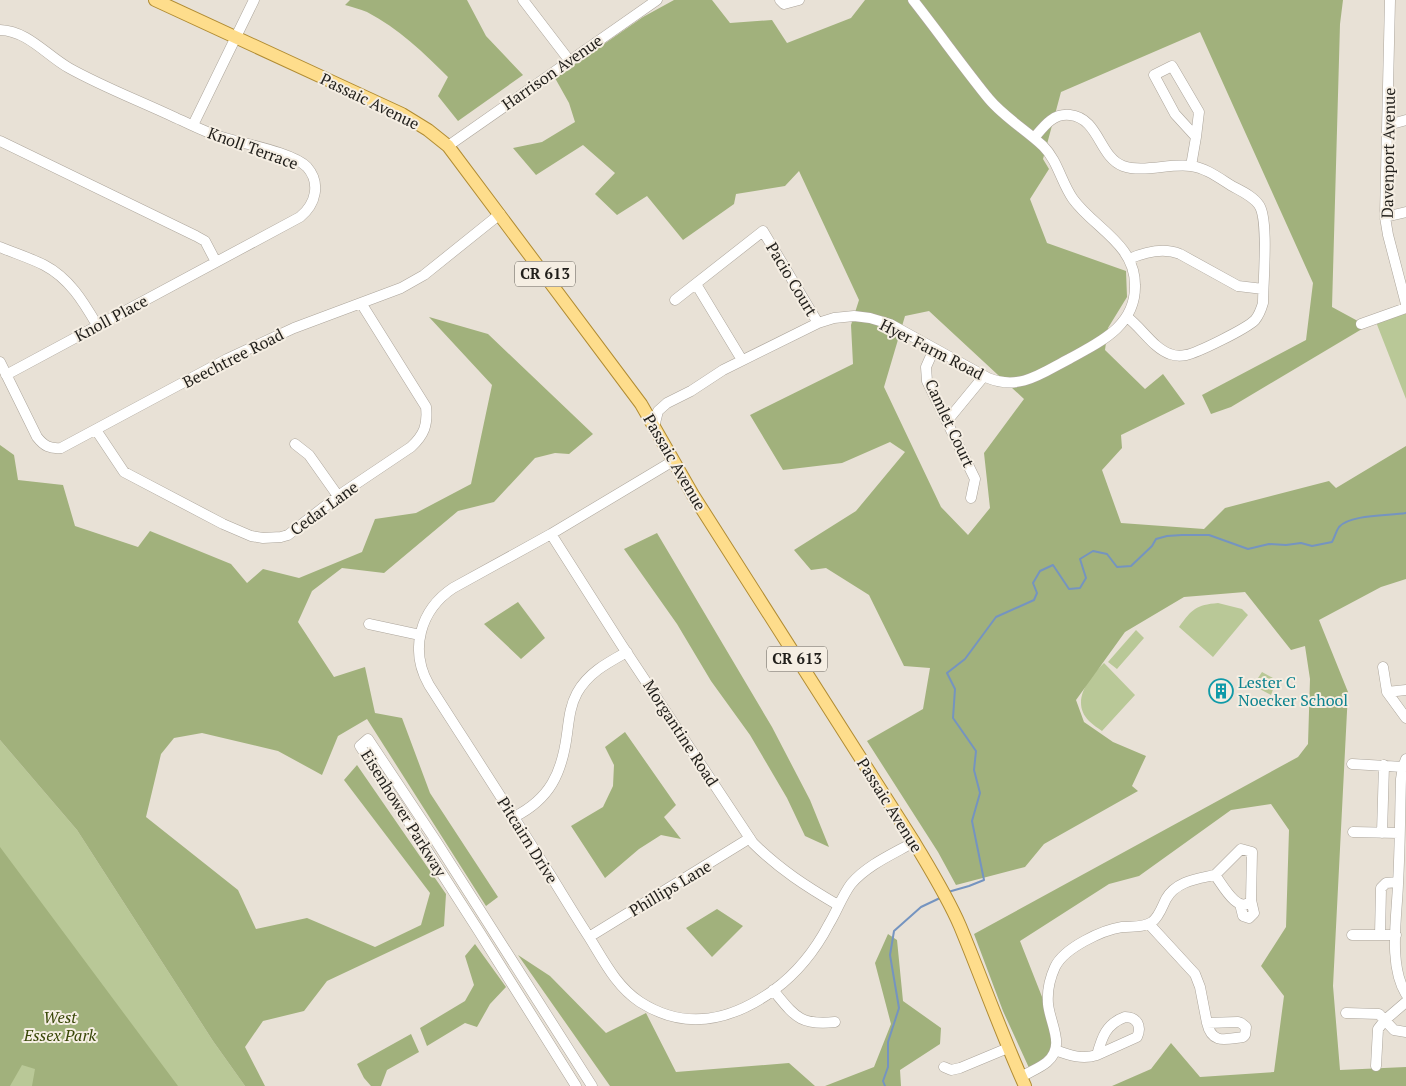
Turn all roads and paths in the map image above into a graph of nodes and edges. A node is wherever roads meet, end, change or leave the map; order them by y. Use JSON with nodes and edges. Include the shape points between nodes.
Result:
{"nodes":[{"id":1,"x":155,"y":0,"type":"edge"},
{"id":2,"x":254,"y":0,"type":"edge"},
{"id":3,"x":522,"y":0,"type":"edge"},
{"id":4,"x":657,"y":0,"type":"edge"},
{"id":5,"x":780,"y":0,"type":"edge"},
{"id":6,"x":799,"y":0,"type":"edge"},
{"id":7,"x":913,"y":0,"type":"edge"},
{"id":8,"x":1390,"y":0,"type":"edge"},
{"id":9,"x":645,"y":3,"type":"edge"},
{"id":10,"x":0,"y":30,"type":"edge"},
{"id":11,"x":235,"y":38,"type":"junction"},
{"id":12,"x":569,"y":60,"type":"junction"},
{"id":13,"x":1406,"y":120,"type":"edge"},
{"id":14,"x":193,"y":125,"type":"junction"},
{"id":15,"x":1388,"y":125,"type":"junction"},
{"id":16,"x":1196,"y":137,"type":"junction"},
{"id":17,"x":1034,"y":138,"type":"junction"},
{"id":18,"x":0,"y":141,"type":"edge"},
{"id":19,"x":448,"y":146,"type":"junction"},
{"id":20,"x":1190,"y":166,"type":"junction"},
{"id":21,"x":1406,"y":212,"type":"edge"},
{"id":22,"x":500,"y":214,"type":"junction"},
{"id":23,"x":1385,"y":217,"type":"junction"},
{"id":24,"x":0,"y":247,"type":"edge"},
{"id":25,"x":1129,"y":259,"type":"junction"},
{"id":26,"x":216,"y":262,"type":"junction"},
{"id":27,"x":696,"y":284,"type":"junction"},
{"id":28,"x":1263,"y":289,"type":"junction"},
{"id":29,"x":675,"y":300,"type":"dead end"},
{"id":30,"x":361,"y":303,"type":"junction"},
{"id":31,"x":1406,"y":304,"type":"edge"},
{"id":32,"x":1406,"y":308,"type":"edge"},
{"id":33,"x":1127,"y":317,"type":"junction"},
{"id":34,"x":818,"y":323,"type":"junction"},
{"id":35,"x":1361,"y":324,"type":"dead end"},
{"id":36,"x":97,"y":325,"type":"junction"},
{"id":37,"x":934,"y":348,"type":"junction"},
{"id":38,"x":742,"y":360,"type":"junction"},
{"id":39,"x":0,"y":362,"type":"edge"},
{"id":40,"x":6,"y":374,"type":"junction"},
{"id":41,"x":984,"y":376,"type":"junction"},
{"id":42,"x":667,"y":403,"type":"junction"},
{"id":43,"x":641,"y":404,"type":"junction"},
{"id":44,"x":948,"y":421,"type":"junction"},
{"id":45,"x":654,"y":427,"type":"junction"},
{"id":46,"x":96,"y":430,"type":"junction"},
{"id":47,"x":295,"y":444,"type":"dead end"},
{"id":48,"x":673,"y":461,"type":"junction"},
{"id":49,"x":338,"y":496,"type":"junction"},
{"id":50,"x":971,"y":498,"type":"dead end"},
{"id":51,"x":551,"y":534,"type":"junction"},
{"id":52,"x":369,"y":624,"type":"dead end"},
{"id":53,"x":420,"y":635,"type":"junction"},
{"id":54,"x":627,"y":652,"type":"junction"},
{"id":55,"x":1383,"y":667,"type":"dead end"},
{"id":56,"x":1406,"y":690,"type":"edge"},
{"id":57,"x":1387,"y":692,"type":"junction"},
{"id":58,"x":1406,"y":718,"type":"edge"},
{"id":59,"x":1404,"y":763,"type":"edge"},
{"id":60,"x":1352,"y":764,"type":"dead end"},
{"id":61,"x":1384,"y":765,"type":"junction"},
{"id":62,"x":514,"y":817,"type":"junction"},
{"id":63,"x":1353,"y":832,"type":"dead end"},
{"id":64,"x":1382,"y":833,"type":"junction"},
{"id":65,"x":1399,"y":833,"type":"junction"},
{"id":66,"x":750,"y":838,"type":"junction"},
{"id":67,"x":914,"y":842,"type":"junction"},
{"id":68,"x":1215,"y":874,"type":"junction"},
{"id":69,"x":1398,"y":882,"type":"junction"},
{"id":70,"x":838,"y":905,"type":"junction"},
{"id":71,"x":1149,"y":924,"type":"junction"},
{"id":72,"x":1352,"y":934,"type":"dead end"},
{"id":73,"x":1380,"y":935,"type":"junction"},
{"id":74,"x":1396,"y":935,"type":"junction"},
{"id":75,"x":589,"y":937,"type":"junction"},
{"id":76,"x":773,"y":990,"type":"junction"},
{"id":77,"x":1406,"y":994,"type":"edge"},
{"id":78,"x":1406,"y":1002,"type":"edge"},
{"id":79,"x":1346,"y":1012,"type":"dead end"},
{"id":80,"x":1384,"y":1020,"type":"junction"},
{"id":81,"x":834,"y":1022,"type":"dead end"},
{"id":82,"x":1207,"y":1023,"type":"dead end"},
{"id":83,"x":1406,"y":1032,"type":"edge"},
{"id":84,"x":1008,"y":1048,"type":"junction"},
{"id":85,"x":1055,"y":1050,"type":"junction"},
{"id":86,"x":1097,"y":1055,"type":"dead end"},
{"id":87,"x":1376,"y":1066,"type":"dead end"},
{"id":88,"x":944,"y":1068,"type":"dead end"},
{"id":89,"x":1023,"y":1082,"type":"edge"},
{"id":90,"x":576,"y":1086,"type":"edge"},
{"id":91,"x":592,"y":1086,"type":"edge"}],
"edges":[{"from":1,"to":11,"type":"main road","name":"Passaic Avenue","number":"CR 613"},
{"from":2,"to":11,"type":"street"},
{"from":3,"to":12,"type":"street"},
{"from":4,"to":9,"type":"street","name":"Harrison Avenue"},
{"from":5,"to":6,"type":"street","via":[[784,4]]},
{"from":7,"to":17,"type":"street","name":"Hyer Farm Road","via":[[995,105]]},
{"from":8,"to":15,"type":"street","name":"Davenport Avenue"},
{"from":9,"to":12,"type":"street","name":"Harrison Avenue"},
{"from":10,"to":14,"type":"street","name":"Knoll Terrace","via":[[22,35],[67,67]]},
{"from":11,"to":14,"type":"street"},
{"from":11,"to":19,"type":"main road","name":"Passaic Avenue","number":"CR 613","via":[[402,114]]},
{"from":12,"to":19,"type":"street","name":"Harrison Avenue"},
{"from":13,"to":15,"type":"street"},
{"from":14,"to":26,"type":"street","name":"Knoll Terrace","via":[[217,136],[303,163],[312,174],[315,188],[310,207],[300,217]]},
{"from":15,"to":23,"type":"street","name":"Davenport Avenue"},
{"from":16,"to":16,"type":"street","via":[[1175,114],[1154,75],[1172,66],[1199,112]]},
{"from":16,"to":20,"type":"street"},
{"from":17,"to":20,"type":"street","via":[[1056,116],[1075,116],[1090,126],[1111,157],[1124,167]]},
{"from":17,"to":25,"type":"street","name":"Hyer Farm Road","via":[[1050,154],[1076,202]]},
{"from":18,"to":26,"type":"street","via":[[205,241]]},
{"from":19,"to":22,"type":"main road","name":"Passaic Avenue","number":"CR 613"},
{"from":20,"to":28,"type":"street","via":[[1213,174],[1249,196],[1261,208],[1264,218]]},
{"from":21,"to":23,"type":"street"},
{"from":22,"to":30,"type":"street","name":"Beechtree Road","via":[[424,275],[401,288]]},
{"from":22,"to":43,"type":"main road","name":"Passaic Avenue","number":"CR 613"},
{"from":23,"to":31,"type":"street","name":"Davenport Avenue"},
{"from":24,"to":36,"type":"street","via":[[44,265],[66,280],[83,300]]},
{"from":25,"to":28,"type":"street","via":[[1144,252],[1170,250],[1238,286]]},
{"from":25,"to":33,"type":"street","name":"Hyer Farm Road","via":[[1135,287]]},
{"from":26,"to":36,"type":"street","name":"Knoll Place"},
{"from":27,"to":29,"type":"street","name":"Pacio Court"},
{"from":27,"to":34,"type":"street","name":"Pacio Court","via":[[763,231]]},
{"from":27,"to":38,"type":"street"},
{"from":28,"to":33,"type":"street","via":[[1261,310],[1253,322],[1184,356],[1164,352]]},
{"from":30,"to":46,"type":"street","name":"Beechtree Road","via":[[294,328],[227,359]]},
{"from":30,"to":49,"type":"street","name":"Cedar Lane","via":[[426,407],[426,428],[411,447]]},
{"from":32,"to":35,"type":"street"},
{"from":33,"to":41,"type":"street","name":"Hyer Farm Road","via":[[1104,340],[1032,378],[1009,382]]},
{"from":34,"to":37,"type":"street","name":"Hyer Farm Road","via":[[841,317],[870,318],[890,324]]},
{"from":34,"to":38,"type":"street","name":"Hyer Farm Road"},
{"from":36,"to":40,"type":"street","name":"Knoll Place"},
{"from":37,"to":41,"type":"street","name":"Hyer Farm Road"},
{"from":37,"to":44,"type":"street","name":"Camlet Court","via":[[928,360],[927,381]]},
{"from":38,"to":42,"type":"street","name":"Hyer Farm Road"},
{"from":39,"to":40,"type":"street","name":"Beechtree Road"},
{"from":40,"to":46,"type":"street","name":"Beechtree Road","via":[[37,437],[45,446],[62,448]]},
{"from":41,"to":44,"type":"street"},
{"from":42,"to":43,"type":"street","name":"Hyer Farm Road"},
{"from":42,"to":45,"type":"street","name":"Hyer Farm Road","via":[[658,411]]},
{"from":43,"to":45,"type":"main road","name":"Passaic Avenue","number":"CR 613"},
{"from":44,"to":50,"type":"street","name":"Camlet Court","via":[[975,479]]},
{"from":45,"to":48,"type":"main road","name":"Passaic Avenue","number":"CR 613"},
{"from":46,"to":49,"type":"street","name":"Cedar Lane","via":[[124,472],[251,536],[272,538],[288,535]]},
{"from":47,"to":49,"type":"street","via":[[309,455]]},
{"from":48,"to":51,"type":"street","name":"Pitcairn Drive"},
{"from":48,"to":67,"type":"main road","name":"Passaic Avenue","number":"CR 613"},
{"from":51,"to":53,"type":"street","name":"Pitcairn Drive","via":[[446,593],[427,615]]},
{"from":51,"to":54,"type":"street","name":"Morgantine Road"},
{"from":52,"to":53,"type":"street"},
{"from":53,"to":62,"type":"street","name":"Pitcairn Drive","via":[[419,658],[425,678]]},
{"from":54,"to":62,"type":"street","via":[[600,667],[582,685],[570,708],[564,755],[554,780],[537,802]]},
{"from":54,"to":66,"type":"street","name":"Morgantine Road"},
{"from":55,"to":57,"type":"street"},
{"from":56,"to":57,"type":"street"},
{"from":57,"to":58,"type":"street"},
{"from":59,"to":61,"type":"street"},
{"from":59,"to":65,"type":"street"},
{"from":60,"to":61,"type":"street"},
{"from":61,"to":64,"type":"street"},
{"from":62,"to":75,"type":"street","name":"Pitcairn Drive"},
{"from":63,"to":64,"type":"street"},
{"from":64,"to":65,"type":"street"},
{"from":65,"to":69,"type":"street"},
{"from":66,"to":70,"type":"street","name":"Morgantine Road","via":[[765,855],[800,883]]},
{"from":66,"to":75,"type":"street","name":"Phillips Lane"},
{"from":67,"to":70,"type":"street","name":"Pitcairn Drive","via":[[852,883]]},
{"from":67,"to":84,"type":"main road","name":"Passaic Avenue","number":"CR 613","via":[[960,925]]},
{"from":68,"to":68,"type":"street","via":[[1235,901],[1247,904],[1251,900],[1252,852],[1238,850]]},
{"from":68,"to":71,"type":"street","via":[[1182,883],[1166,898]]},
{"from":69,"to":73,"type":"street","via":[[1386,883],[1381,888]]},
{"from":69,"to":74,"type":"street"},
{"from":70,"to":76,"type":"street","name":"Pitcairn Drive","via":[[808,957]]},
{"from":71,"to":82,"type":"street","via":[[1195,974]]},
{"from":71,"to":85,"type":"street","via":[[1109,930],[1075,947],[1055,966],[1048,1005],[1056,1035]]},
{"from":72,"to":73,"type":"street"},
{"from":73,"to":74,"type":"street"},
{"from":74,"to":77,"type":"street","via":[[1397,972]]},
{"from":75,"to":76,"type":"street","name":"Pitcairn Drive","via":[[623,988],[650,1008],[670,1016],[698,1019],[725,1016],[746,1008]]},
{"from":76,"to":81,"type":"street","via":[[797,1017],[814,1023]]},
{"from":78,"to":80,"type":"street"},
{"from":79,"to":80,"type":"street","via":[[1379,1014]]},
{"from":80,"to":83,"type":"street","via":[[1394,1030]]},
{"from":80,"to":87,"type":"street","via":[[1377,1033]]},
{"from":84,"to":88,"type":"street","via":[[960,1068]]},
{"from":84,"to":89,"type":"main road","name":"Passaic Avenue","number":"CR 613"},
{"from":85,"to":86,"type":"street","via":[[1082,1057]]},
{"from":85,"to":89,"type":"street","via":[[1047,1062]]},
{"from":90,"to":91,"type":"street","name":"Eisenhower Parkway","via":[[360,746],[368,738]]}]}
